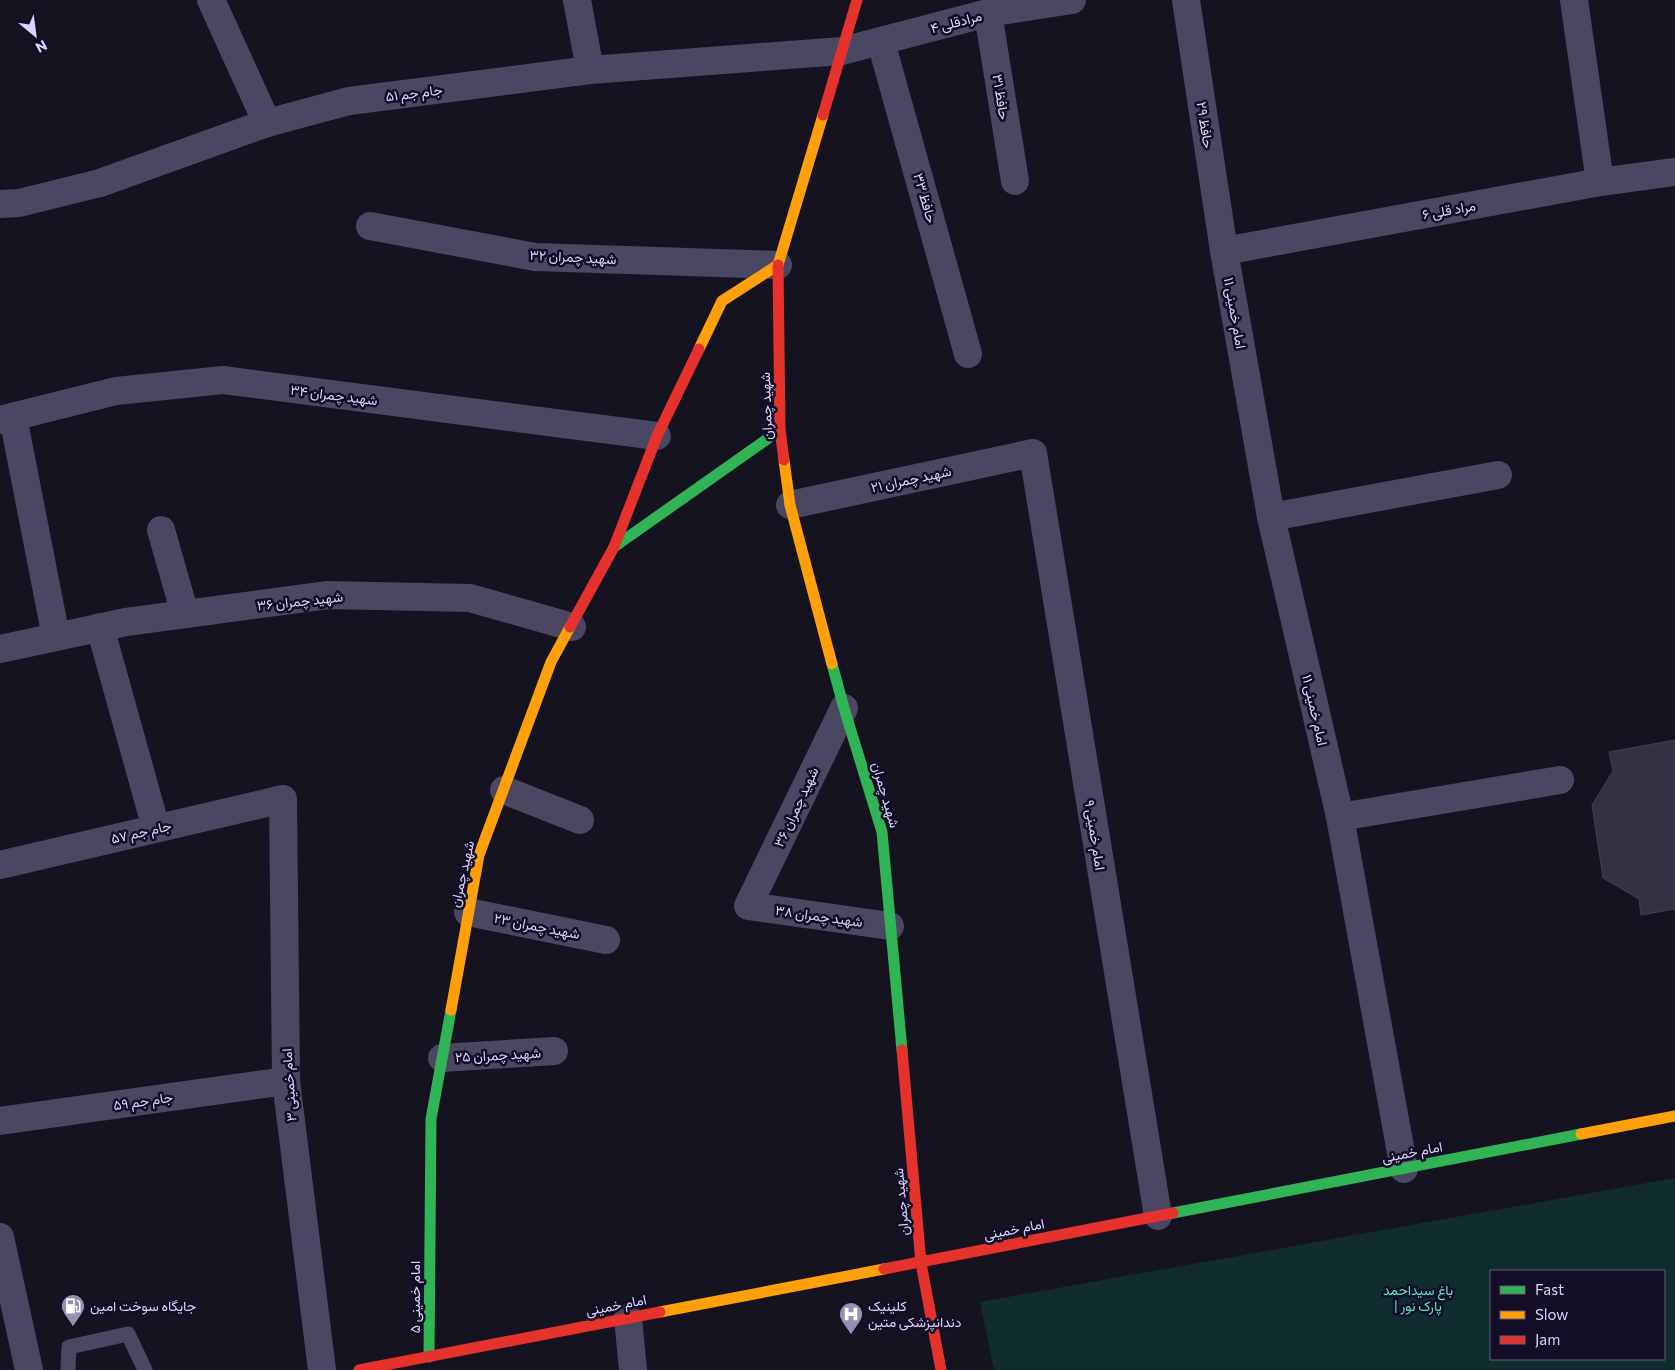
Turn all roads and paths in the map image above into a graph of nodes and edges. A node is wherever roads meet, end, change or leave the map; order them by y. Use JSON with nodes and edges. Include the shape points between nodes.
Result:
{"nodes":[{"id":1,"x":211,"y":0,"type":"edge"},
{"id":2,"x":577,"y":0,"type":"edge"},
{"id":3,"x":858,"y":0,"type":"edge"},
{"id":4,"x":1072,"y":0,"type":"edge"},
{"id":5,"x":1186,"y":0,"type":"edge"},
{"id":6,"x":1574,"y":0,"type":"edge"},
{"id":7,"x":988,"y":13,"type":"junction"},
{"id":8,"x":881,"y":42,"type":"junction"},
{"id":9,"x":842,"y":51,"type":"junction"},
{"id":10,"x":590,"y":70,"type":"junction"},
{"id":11,"x":267,"y":123,"type":"junction"},
{"id":12,"x":1675,"y":172,"type":"edge"},
{"id":13,"x":1015,"y":181,"type":"dead end"},
{"id":14,"x":1600,"y":182,"type":"junction"},
{"id":15,"x":0,"y":204,"type":"edge"},
{"id":16,"x":370,"y":226,"type":"dead end"},
{"id":17,"x":1224,"y":251,"type":"junction"},
{"id":18,"x":778,"y":264,"type":"junction"},
{"id":19,"x":968,"y":354,"type":"dead end"},
{"id":20,"x":7,"y":419,"type":"edge"},
{"id":21,"x":780,"y":430,"type":"junction"},
{"id":22,"x":657,"y":436,"type":"junction"},
{"id":23,"x":1032,"y":453,"type":"joint"},
{"id":24,"x":1498,"y":475,"type":"dead end"},
{"id":25,"x":790,"y":506,"type":"junction"},
{"id":26,"x":1271,"y":517,"type":"junction"},
{"id":27,"x":161,"y":530,"type":"dead end"},
{"id":28,"x":614,"y":546,"type":"junction"},
{"id":29,"x":185,"y":614,"type":"junction"},
{"id":30,"x":100,"y":627,"type":"junction"},
{"id":31,"x":572,"y":627,"type":"junction"},
{"id":32,"x":56,"y":637,"type":"junction"},
{"id":33,"x":0,"y":649,"type":"edge"},
{"id":34,"x":844,"y":708,"type":"junction"},
{"id":35,"x":1560,"y":780,"type":"dead end"},
{"id":36,"x":504,"y":790,"type":"junction"},
{"id":37,"x":283,"y":799,"type":"joint"},
{"id":38,"x":1340,"y":817,"type":"junction"},
{"id":39,"x":580,"y":820,"type":"dead end"},
{"id":40,"x":156,"y":828,"type":"junction"},
{"id":41,"x":0,"y":865,"type":"edge"},
{"id":42,"x":748,"y":906,"type":"joint"},
{"id":43,"x":468,"y":912,"type":"junction"},
{"id":44,"x":890,"y":926,"type":"junction"},
{"id":45,"x":606,"y":940,"type":"dead end"},
{"id":46,"x":554,"y":1051,"type":"dead end"},
{"id":47,"x":442,"y":1058,"type":"junction"},
{"id":48,"x":286,"y":1082,"type":"junction"},
{"id":49,"x":1675,"y":1116,"type":"edge"},
{"id":50,"x":0,"y":1121,"type":"edge"},
{"id":51,"x":1404,"y":1168,"type":"junction"},
{"id":52,"x":1158,"y":1216,"type":"junction"},
{"id":53,"x":0,"y":1237,"type":"edge"},
{"id":54,"x":430,"y":1238,"type":"joint"},
{"id":55,"x":921,"y":1262,"type":"junction"},
{"id":56,"x":628,"y":1318,"type":"junction"},
{"id":57,"x":429,"y":1357,"type":"junction"},
{"id":58,"x":29,"y":1370,"type":"edge"},
{"id":59,"x":68,"y":1370,"type":"edge"},
{"id":60,"x":145,"y":1370,"type":"edge"},
{"id":61,"x":322,"y":1370,"type":"edge"},
{"id":62,"x":359,"y":1370,"type":"edge"},
{"id":63,"x":633,"y":1370,"type":"edge"},
{"id":64,"x":941,"y":1370,"type":"edge"}],
"edges":[{"from":1,"to":11,"type":"street"},
{"from":2,"to":10,"type":"street"},
{"from":3,"to":9,"type":"street","name":"شهید چمران"},
{"from":4,"to":7,"type":"street","name":"مرادقلی ۴"},
{"from":5,"to":17,"type":"street","name":"حافظ ۲۹"},
{"from":6,"to":14,"type":"street"},
{"from":7,"to":8,"type":"street","name":"مرادقلی ۴"},
{"from":7,"to":13,"type":"street","name":"حافظ ۳۱"},
{"from":8,"to":9,"type":"street","name":"مرادقلی ۴"},
{"from":8,"to":19,"type":"street","name":"حافظ ۳۳"},
{"from":9,"to":10,"type":"street","name":"جام جم ۵۱"},
{"from":9,"to":18,"type":"street","name":"شهید چمران"},
{"from":10,"to":11,"type":"street","name":"جام جم ۵۱","via":[[349,101]]},
{"from":11,"to":15,"type":"street","name":"جام جم ۵۱","via":[[100,183],[19,203]]},
{"from":12,"to":14,"type":"street","name":"مراد قلی ۶"},
{"from":14,"to":17,"type":"street","name":"مراد قلی ۶"},
{"from":16,"to":18,"type":"street","name":"شهید چمران ۳۲","via":[[535,257]]},
{"from":17,"to":26,"type":"street","name":"امام خمینی ۱۱"},
{"from":18,"to":21,"type":"street","name":"شهید چمران"},
{"from":18,"to":22,"type":"street","name":"شهید چمران","via":[[722,301]]},
{"from":20,"to":22,"type":"street","name":"شهید چمران ۳۴","via":[[116,391],[222,380]]},
{"from":20,"to":32,"type":"street"},
{"from":21,"to":25,"type":"street","name":"شهید چمران"},
{"from":21,"to":28,"type":"street"},
{"from":22,"to":28,"type":"street","name":"شهید چمران"},
{"from":23,"to":25,"type":"street","name":"شهید چمران ۲۱"},
{"from":23,"to":52,"type":"street","name":"امام خمینی ۹"},
{"from":24,"to":26,"type":"street"},
{"from":25,"to":34,"type":"street","name":"شهید چمران"},
{"from":26,"to":38,"type":"street","name":"امام خمینی ۱۱"},
{"from":27,"to":29,"type":"street"},
{"from":28,"to":31,"type":"street","name":"شهید چمران"},
{"from":29,"to":30,"type":"street","name":"شهید چمران ۳۶"},
{"from":29,"to":31,"type":"street","name":"شهید چمران ۳۶","via":[[328,595],[470,598]]},
{"from":30,"to":32,"type":"street","name":"شهید چمران ۳۶"},
{"from":30,"to":40,"type":"street"},
{"from":31,"to":36,"type":"street","name":"شهید چمران","via":[[551,662]]},
{"from":32,"to":33,"type":"street","name":"شهید چمران ۳۶"},
{"from":34,"to":42,"type":"street","name":"شهید چمران ۳۶"},
{"from":34,"to":44,"type":"street","name":"شهید چمران","via":[[882,832]]},
{"from":35,"to":38,"type":"street"},
{"from":36,"to":39,"type":"street"},
{"from":36,"to":43,"type":"street","name":"شهید چمران","via":[[479,855]]},
{"from":37,"to":40,"type":"street","name":"جام جم ۵۷"},
{"from":37,"to":48,"type":"street","name":"امام خمینی ۳"},
{"from":38,"to":51,"type":"street","name":"امام خمینی ۱۱"},
{"from":40,"to":41,"type":"street","name":"جام جم ۵۷"},
{"from":42,"to":44,"type":"street","name":"شهید چمران ۳۸"},
{"from":43,"to":45,"type":"street","name":"شهید چمران ۲۳"},
{"from":43,"to":47,"type":"street","name":"شهید چمران"},
{"from":44,"to":55,"type":"street","name":"شهید چمران"},
{"from":46,"to":47,"type":"street","name":"شهید چمران ۲۵"},
{"from":47,"to":54,"type":"street","name":"شهید چمران","via":[[431,1119]]},
{"from":48,"to":50,"type":"street","name":"جام جم ۵۹"},
{"from":48,"to":61,"type":"street","name":"امام خمینی ۳"},
{"from":49,"to":51,"type":"street","name":"امام خمینی"},
{"from":51,"to":52,"type":"street","name":"امام خمینی"},
{"from":52,"to":55,"type":"street","name":"امام خمینی"},
{"from":53,"to":58,"type":"street"},
{"from":54,"to":57,"type":"street","name":"امام خمینی ۵"},
{"from":55,"to":56,"type":"street","name":"امام خمینی"},
{"from":55,"to":64,"type":"street","name":"شهید چمران"},
{"from":56,"to":57,"type":"street","name":"امام خمینی"},
{"from":56,"to":63,"type":"street"},
{"from":57,"to":62,"type":"street","name":"امام خمینی"},
{"from":59,"to":60,"type":"lane","via":[[69,1347],[128,1334]]}]}
